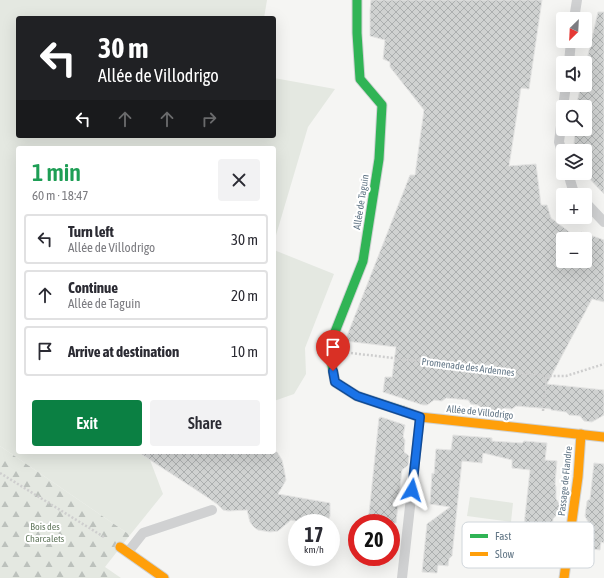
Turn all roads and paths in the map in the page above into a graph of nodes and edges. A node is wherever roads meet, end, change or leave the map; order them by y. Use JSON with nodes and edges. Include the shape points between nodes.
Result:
{"nodes":[{"id":1,"x":357,"y":0,"type":"edge"},
{"id":2,"x":577,"y":0,"type":"edge"},
{"id":3,"x":575,"y":12,"type":"edge"},
{"id":4,"x":592,"y":209,"type":"edge"},
{"id":5,"x":604,"y":222,"type":"edge"},
{"id":6,"x":331,"y":350,"type":"junction"},
{"id":7,"x":604,"y":364,"type":"edge"},
{"id":8,"x":546,"y":376,"type":"junction"},
{"id":9,"x":357,"y":396,"type":"joint"},
{"id":10,"x":420,"y":417,"type":"junction"},
{"id":11,"x":541,"y":430,"type":"junction"},
{"id":12,"x":581,"y":434,"type":"junction"},
{"id":13,"x":604,"y":437,"type":"edge"},
{"id":14,"x":0,"y":472,"type":"edge"},
{"id":15,"x":212,"y":510,"type":"dead end"},
{"id":16,"x":572,"y":522,"type":"edge"},
{"id":17,"x":124,"y":550,"type":"junction"},
{"id":18,"x":565,"y":568,"type":"edge"},
{"id":19,"x":164,"y":578,"type":"edge"},
{"id":20,"x":402,"y":578,"type":"edge"},
{"id":21,"x":564,"y":578,"type":"edge"}],
"edges":[{"from":1,"to":6,"type":"street","name":"Allée de Taguin","via":[[360,79],[382,104],[379,159],[363,261],[331,342]]},
{"from":2,"to":3,"type":"lane"},
{"from":4,"to":5,"type":"lane"},
{"from":6,"to":8,"type":"path","name":"Promenade des Ardennes"},
{"from":6,"to":9,"type":"street","name":"Allée de Taguin","via":[[335,382]]},
{"from":7,"to":8,"type":"path","name":"Promenade des Ardennes","via":[[566,376]]},
{"from":8,"to":11,"type":"path"},
{"from":9,"to":10,"type":"street","name":"Allée de Villodrigo"},
{"from":10,"to":11,"type":"street","name":"Allée de Villodrigo"},
{"from":10,"to":20,"type":"lane"},
{"from":11,"to":12,"type":"street","name":"Allée de Villodrigo"},
{"from":12,"to":13,"type":"street","name":"Allée de Villodrigo"},
{"from":12,"to":16,"type":"street","name":"Passage de Flandre"},
{"from":14,"to":17,"type":"path"},
{"from":15,"to":17,"type":"lane","via":[[143,533]]},
{"from":17,"to":19,"type":"street"},
{"from":18,"to":21,"type":"street","name":"Passage de Flandre"}]}
